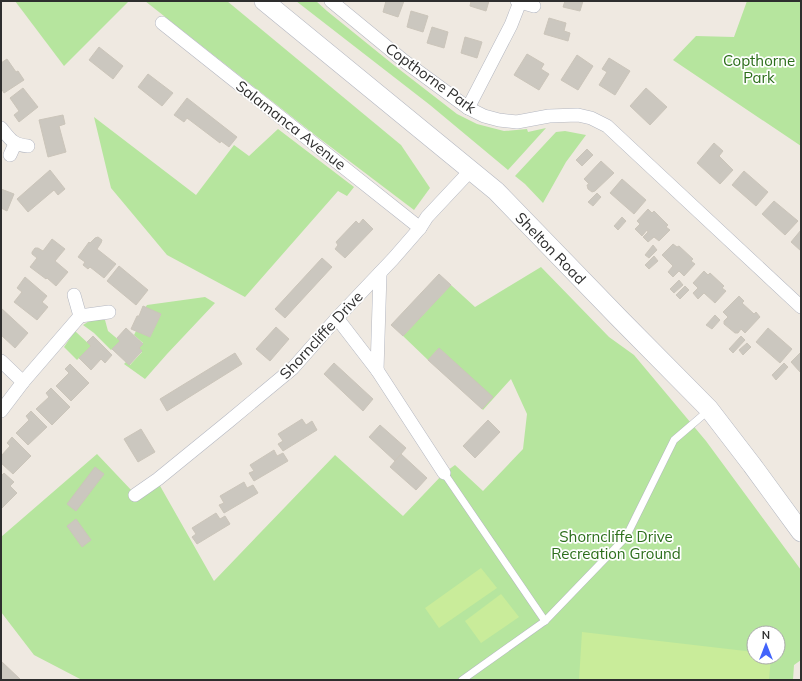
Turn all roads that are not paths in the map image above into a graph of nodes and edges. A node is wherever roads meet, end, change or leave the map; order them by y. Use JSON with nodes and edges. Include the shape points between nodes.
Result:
{"nodes":[{"id":1,"x":264,"y":1,"type":"edge"},
{"id":2,"x":519,"y":1,"type":"edge"},
{"id":3,"x":335,"y":2,"type":"edge"},
{"id":4,"x":534,"y":6,"type":"dead end"},
{"id":5,"x":162,"y":23,"type":"dead end"},
{"id":6,"x":468,"y":108,"type":"junction"},
{"id":7,"x":1,"y":128,"type":"edge"},
{"id":8,"x":28,"y":146,"type":"dead end"},
{"id":9,"x":471,"y":170,"type":"junction"},
{"id":10,"x":420,"y":228,"type":"junction"},
{"id":11,"x":380,"y":273,"type":"junction"},
{"id":12,"x":74,"y":295,"type":"dead end"},
{"id":13,"x":801,"y":307,"type":"edge"},
{"id":14,"x":109,"y":312,"type":"dead end"},
{"id":15,"x":80,"y":316,"type":"junction"},
{"id":16,"x":337,"y":318,"type":"junction"},
{"id":17,"x":1,"y":361,"type":"edge"},
{"id":18,"x":377,"y":370,"type":"junction"},
{"id":19,"x":23,"y":382,"type":"junction"},
{"id":20,"x":709,"y":409,"type":"junction"},
{"id":21,"x":1,"y":411,"type":"edge"},
{"id":22,"x":444,"y":473,"type":"joint"},
{"id":23,"x":135,"y":495,"type":"dead end"},
{"id":24,"x":801,"y":532,"type":"edge"},
{"id":25,"x":545,"y":621,"type":"junction"},
{"id":26,"x":462,"y":680,"type":"edge"}],
"edges":[{"from":1,"to":9,"type":"main road","name":"Shelton Road"},
{"from":2,"to":4,"type":"street"},
{"from":2,"to":6,"type":"street","via":[[511,25]]},
{"from":3,"to":6,"type":"street","name":"Copthorne Park","via":[[404,61]]},
{"from":5,"to":10,"type":"street","name":"Salamanca Avenue"},
{"from":6,"to":13,"type":"street","name":"Copthorne Park","via":[[499,120],[517,122],[549,116],[578,115],[607,126]]},
{"from":7,"to":8,"type":"street","via":[[13,150]]},
{"from":9,"to":10,"type":"street","name":"Shorncliffe Drive","via":[[427,217]]},
{"from":9,"to":20,"type":"main road","name":"Shelton Road","via":[[496,191]]},
{"from":10,"to":11,"type":"street","name":"Shorncliffe Drive"},
{"from":11,"to":16,"type":"street","name":"Shorncliffe Drive"},
{"from":11,"to":18,"type":"street"},
{"from":12,"to":15,"type":"street"},
{"from":14,"to":15,"type":"street"},
{"from":15,"to":19,"type":"street"},
{"from":16,"to":18,"type":"street"},
{"from":16,"to":23,"type":"street","name":"Shorncliffe Drive","via":[[293,368]]},
{"from":17,"to":19,"type":"street"},
{"from":18,"to":22,"type":"street"},
{"from":19,"to":21,"type":"street"},
{"from":20,"to":24,"type":"main road","name":"Shelton Road"},
{"from":20,"to":25,"type":"lane","via":[[674,440],[626,537]]},
{"from":22,"to":25,"type":"lane"},
{"from":25,"to":26,"type":"lane"}]}
